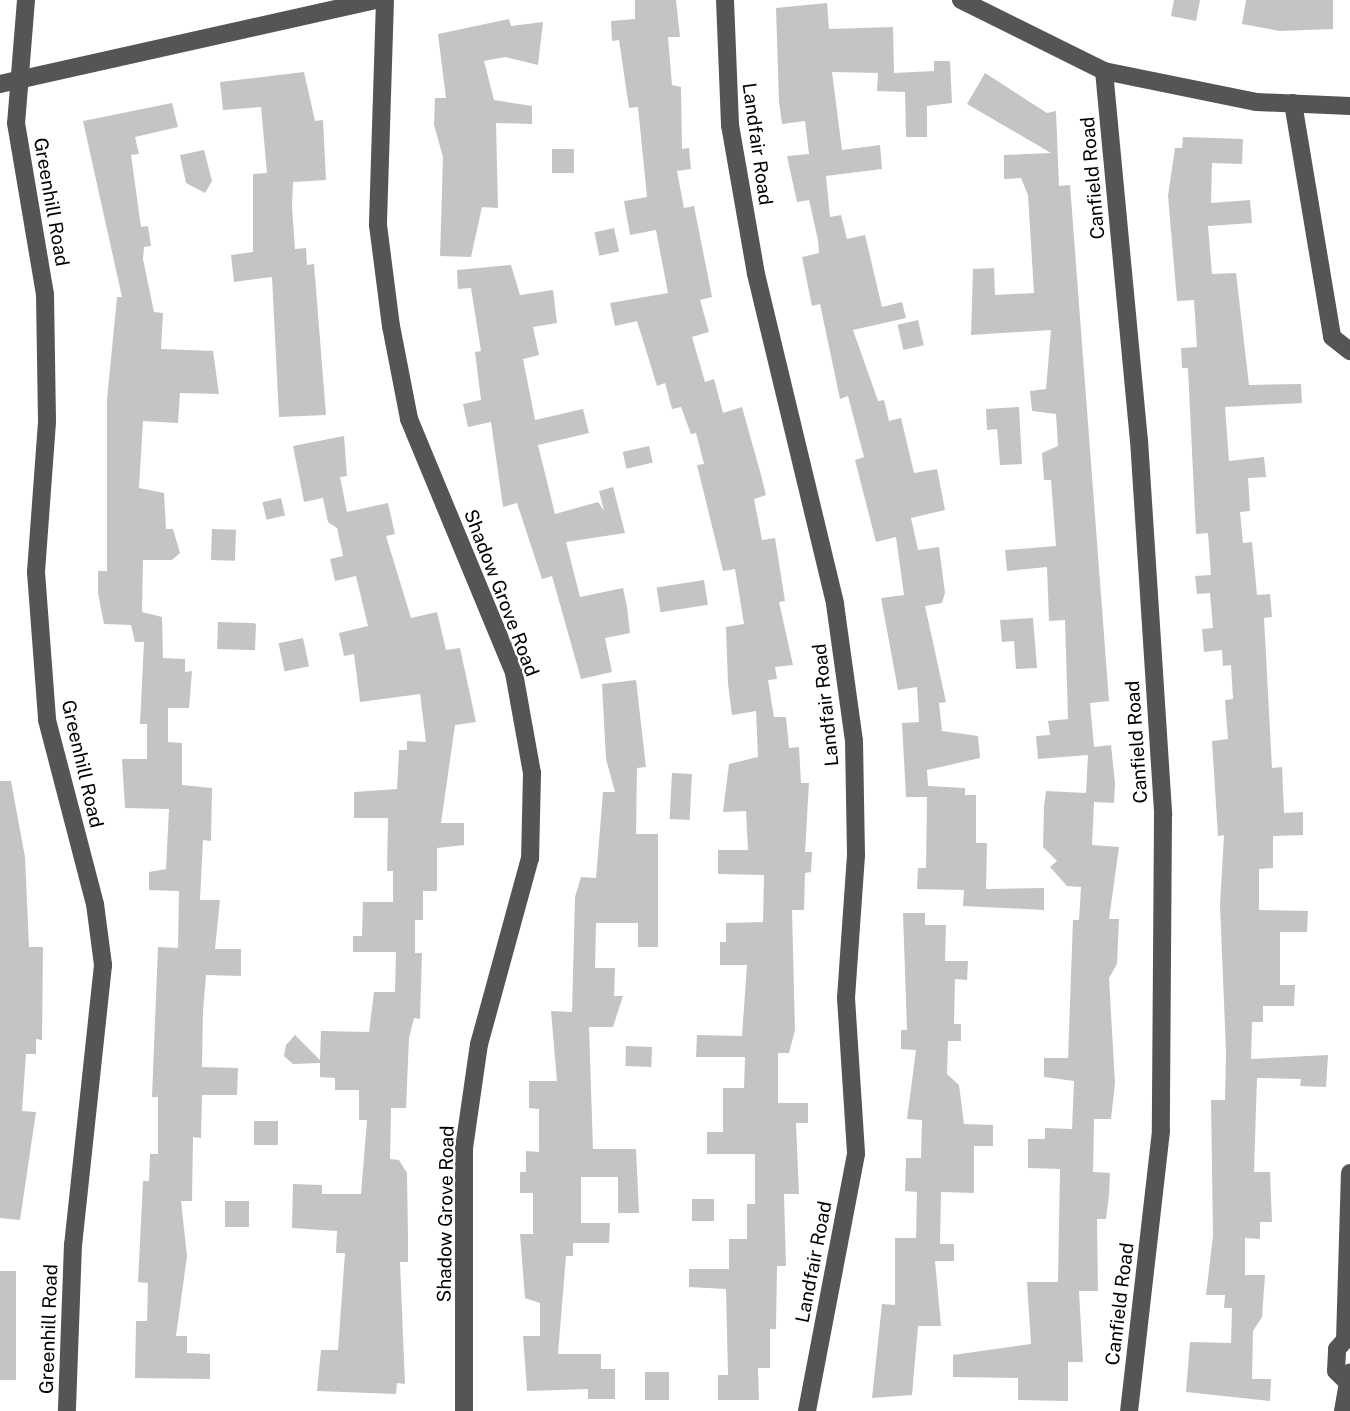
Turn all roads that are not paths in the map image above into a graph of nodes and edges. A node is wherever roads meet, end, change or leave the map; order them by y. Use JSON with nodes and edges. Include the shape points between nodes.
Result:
{"nodes":[{"id":1,"x":26,"y":0,"type":"edge"},
{"id":2,"x":376,"y":0,"type":"edge"},
{"id":3,"x":385,"y":0,"type":"edge"},
{"id":4,"x":725,"y":0,"type":"edge"},
{"id":5,"x":961,"y":0,"type":"edge"},
{"id":6,"x":1104,"y":71,"type":"junction"},
{"id":7,"x":19,"y":80,"type":"junction"},
{"id":8,"x":0,"y":84,"type":"edge"},
{"id":9,"x":1293,"y":103,"type":"junction"},
{"id":10,"x":1350,"y":106,"type":"edge"},
{"id":11,"x":1350,"y":351,"type":"edge"},
{"id":12,"x":1350,"y":1173,"type":"edge"},
{"id":13,"x":1347,"y":1343,"type":"edge"},
{"id":14,"x":1347,"y":1376,"type":"edge"},
{"id":15,"x":67,"y":1411,"type":"edge"},
{"id":16,"x":464,"y":1411,"type":"edge"},
{"id":17,"x":807,"y":1411,"type":"edge"},
{"id":18,"x":1129,"y":1411,"type":"edge"},
{"id":19,"x":1343,"y":1411,"type":"edge"}],
"edges":[{"from":1,"to":7,"type":"street","name":"Greenhill Road"},
{"from":2,"to":7,"type":"street"},
{"from":3,"to":16,"type":"street","name":"Shadow Grove Road","via":[[378,225],[391,326],[409,419],[514,673],[532,773],[530,858],[479,1044],[464,1148]]},
{"from":4,"to":17,"type":"street","name":"Landfair Road","via":[[730,125],[744,206],[835,604],[854,741],[856,855],[846,998],[856,1154]]},
{"from":5,"to":6,"type":"street"},
{"from":6,"to":9,"type":"street","via":[[1257,102]]},
{"from":6,"to":18,"type":"street","name":"Canfield Road","via":[[1139,440],[1163,815],[1161,1131]]},
{"from":7,"to":8,"type":"street"},
{"from":7,"to":15,"type":"street","name":"Greenhill Road","via":[[16,123],[45,295],[47,422],[36,572],[47,720],[95,904],[103,965],[73,1244]]},
{"from":9,"to":10,"type":"street"},
{"from":9,"to":11,"type":"street","via":[[1332,337]]},
{"from":12,"to":13,"type":"street"},
{"from":13,"to":14,"type":"street","via":[[1337,1349],[1336,1371]]},
{"from":14,"to":19,"type":"street"}]}
